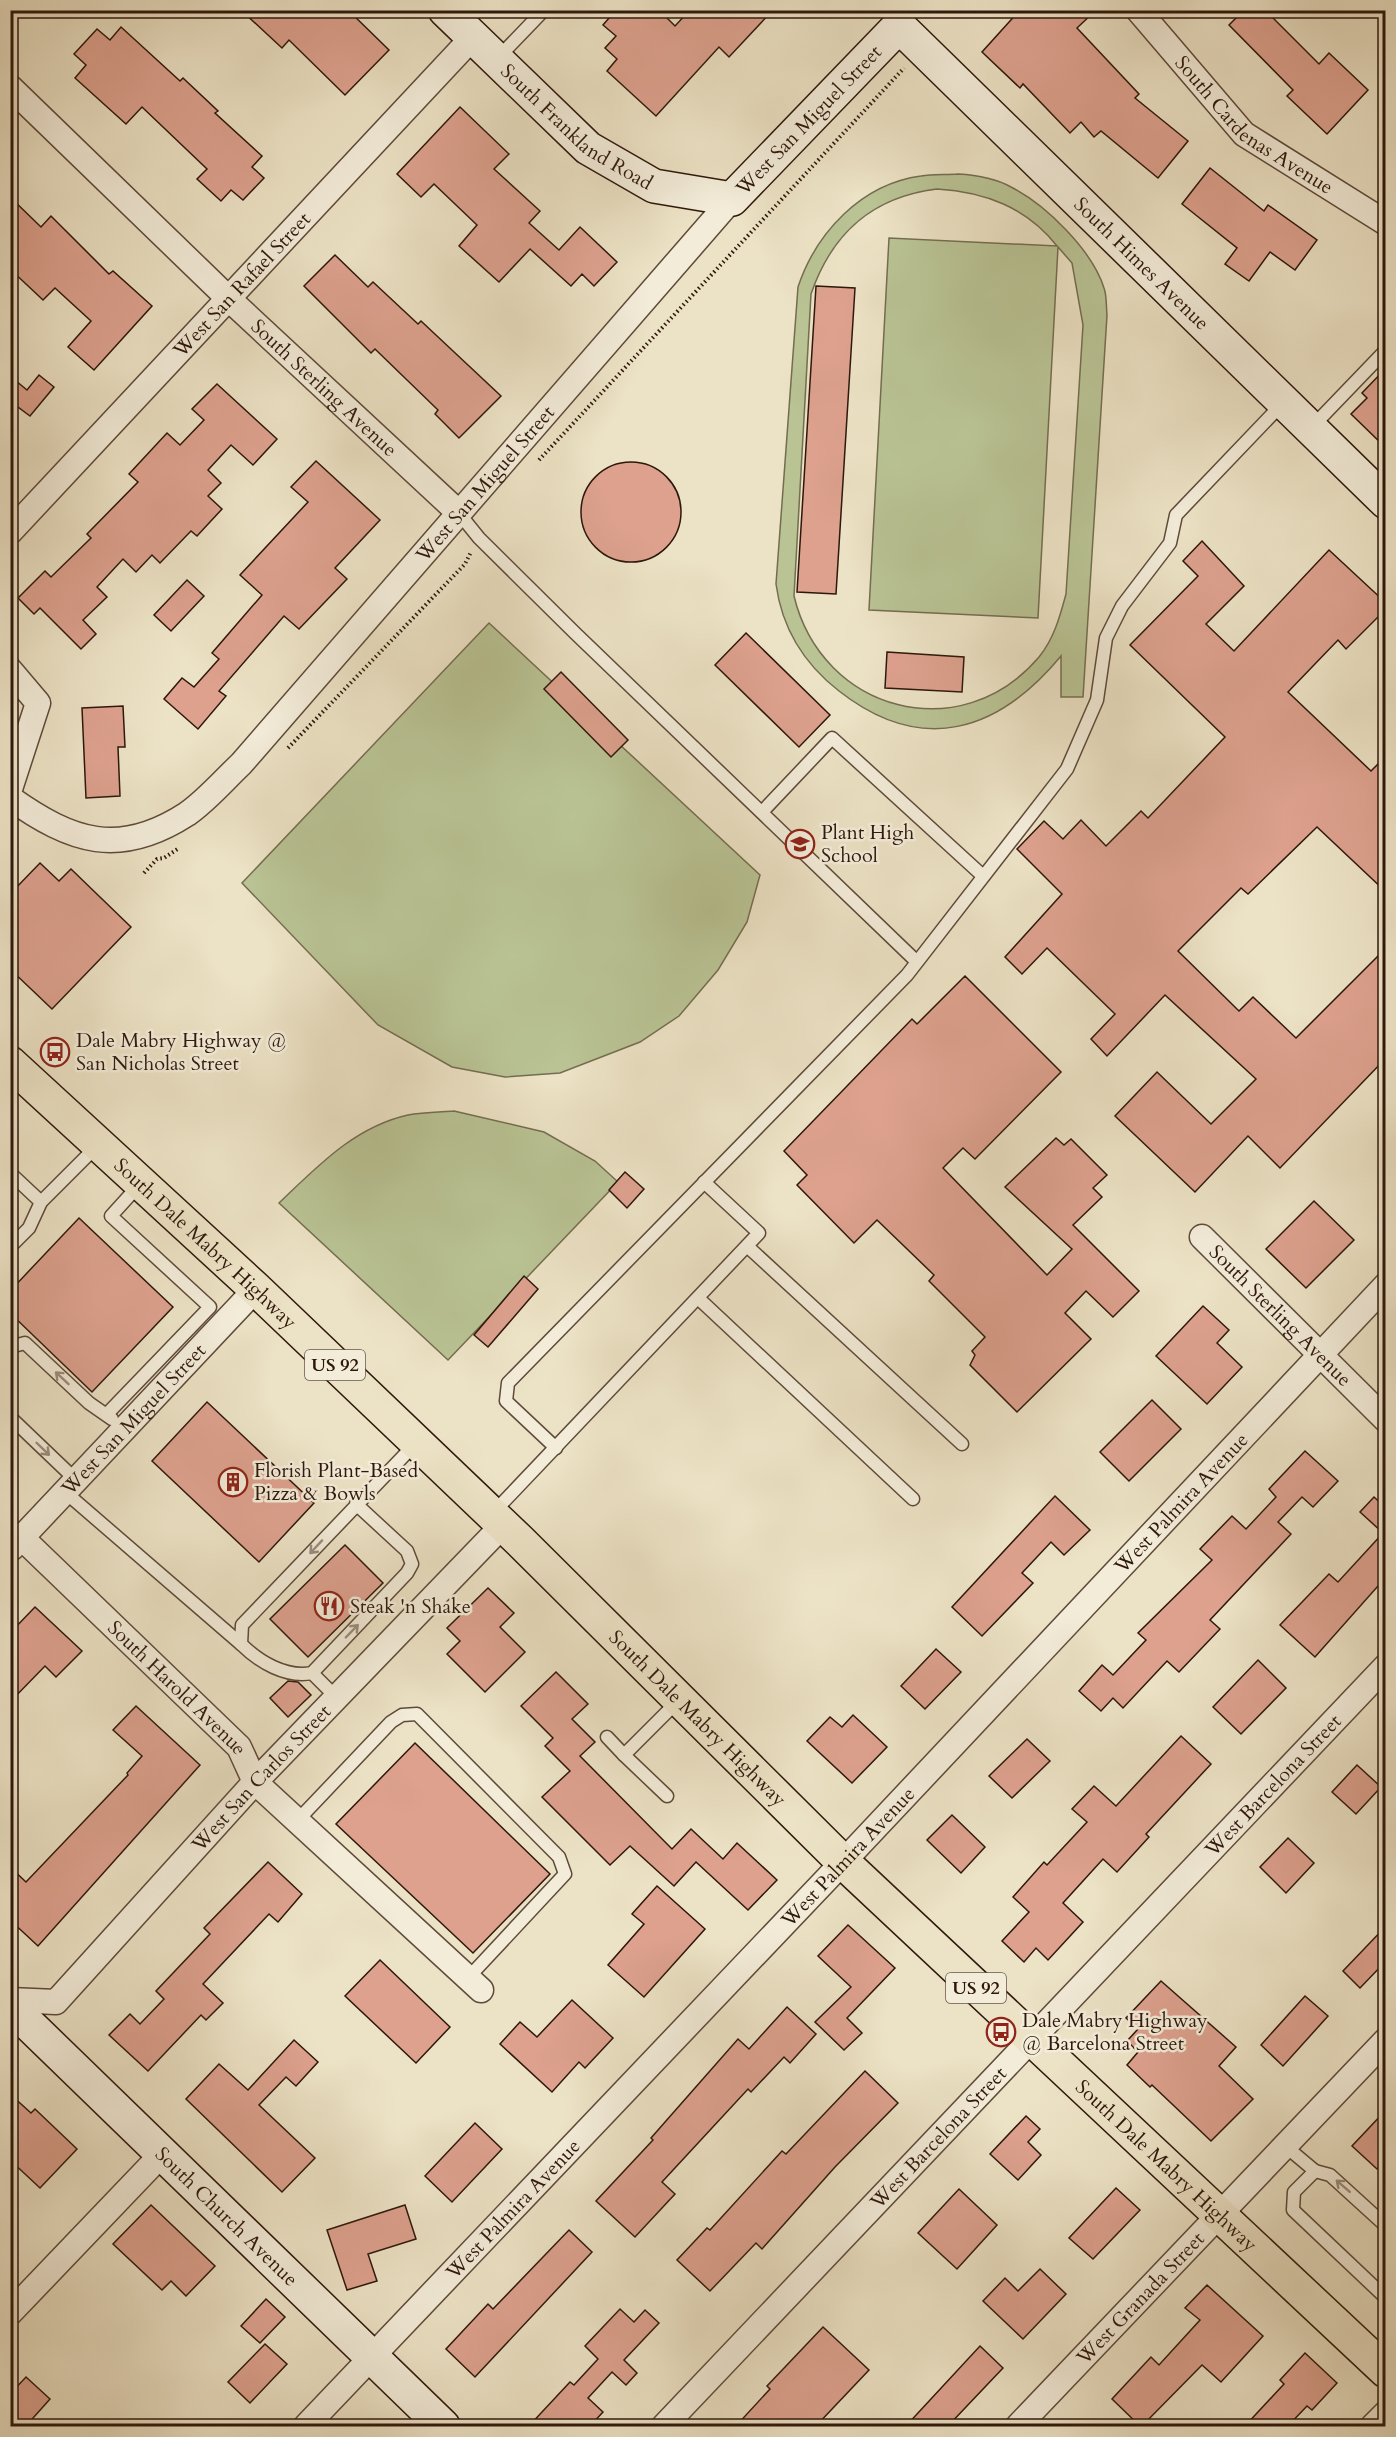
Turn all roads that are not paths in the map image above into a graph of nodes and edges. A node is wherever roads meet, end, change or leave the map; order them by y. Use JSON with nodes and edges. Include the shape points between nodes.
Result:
{"nodes":[{"id":1,"x":445,"y":10,"type":"edge"},
{"id":2,"x":544,"y":10,"type":"edge"},
{"id":3,"x":1138,"y":10,"type":"edge"},
{"id":4,"x":907,"y":18,"type":"edge"},
{"id":5,"x":473,"y":37,"type":"junction"},
{"id":6,"x":496,"y":60,"type":"junction"},
{"id":7,"x":10,"y":87,"type":"edge"},
{"id":8,"x":732,"y":199,"type":"junction"},
{"id":9,"x":1386,"y":223,"type":"edge"},
{"id":10,"x":230,"y":300,"type":"junction"},
{"id":11,"x":1386,"y":350,"type":"edge"},
{"id":12,"x":1284,"y":402,"type":"junction"},
{"id":13,"x":1310,"y":428,"type":"junction"},
{"id":14,"x":458,"y":512,"type":"junction"},
{"id":15,"x":1381,"y":515,"type":"edge"},
{"id":16,"x":10,"y":532,"type":"edge"},
{"id":17,"x":10,"y":670,"type":"edge"},
{"id":18,"x":10,"y":789,"type":"edge"},
{"id":19,"x":10,"y":798,"type":"edge"},
{"id":20,"x":762,"y":813,"type":"junction"},
{"id":21,"x":983,"y":876,"type":"junction"},
{"id":22,"x":916,"y":961,"type":"junction"},
{"id":23,"x":10,"y":1063,"type":"edge"},
{"id":24,"x":99,"y":1144,"type":"junction"},
{"id":25,"x":10,"y":1173,"type":"edge"},
{"id":26,"x":704,"y":1182,"type":"junction"},
{"id":27,"x":141,"y":1183,"type":"junction"},
{"id":28,"x":41,"y":1202,"type":"junction"},
{"id":29,"x":1202,"y":1237,"type":"dead end"},
{"id":30,"x":747,"y":1246,"type":"junction"},
{"id":31,"x":10,"y":1247,"type":"edge"},
{"id":32,"x":1386,"y":1285,"type":"edge"},
{"id":33,"x":256,"y":1289,"type":"junction"},
{"id":34,"x":698,"y":1298,"type":"junction"},
{"id":35,"x":10,"y":1347,"type":"edge"},
{"id":36,"x":1319,"y":1354,"type":"junction"},
{"id":37,"x":10,"y":1417,"type":"edge"},
{"id":38,"x":1386,"y":1420,"type":"edge"},
{"id":39,"x":115,"y":1422,"type":"junction"},
{"id":40,"x":416,"y":1442,"type":"junction"},
{"id":41,"x":962,"y":1444,"type":"dead end"},
{"id":42,"x":556,"y":1448,"type":"junction"},
{"id":43,"x":71,"y":1486,"type":"junction"},
{"id":44,"x":912,"y":1499,"type":"dead end"},
{"id":45,"x":356,"y":1504,"type":"junction"},
{"id":46,"x":498,"y":1520,"type":"junction"},
{"id":47,"x":16,"y":1544,"type":"edge"},
{"id":48,"x":241,"y":1644,"type":"junction"},
{"id":49,"x":1386,"y":1666,"type":"edge"},
{"id":50,"x":312,"y":1673,"type":"junction"},
{"id":51,"x":337,"y":1698,"type":"junction"},
{"id":52,"x":680,"y":1700,"type":"junction"},
{"id":53,"x":607,"y":1737,"type":"dead end"},
{"id":54,"x":624,"y":1755,"type":"junction"},
{"id":55,"x":255,"y":1782,"type":"junction"},
{"id":56,"x":667,"y":1796,"type":"dead end"},
{"id":57,"x":297,"y":1821,"type":"junction"},
{"id":58,"x":843,"y":1862,"type":"junction"},
{"id":59,"x":475,"y":1984,"type":"joint"},
{"id":60,"x":10,"y":2000,"type":"edge"},
{"id":61,"x":10,"y":2006,"type":"edge"},
{"id":62,"x":1030,"y":2039,"type":"junction"},
{"id":63,"x":1386,"y":2040,"type":"edge"},
{"id":64,"x":1284,"y":2145,"type":"junction"},
{"id":65,"x":163,"y":2153,"type":"junction"},
{"id":66,"x":1315,"y":2171,"type":"junction"},
{"id":67,"x":1218,"y":2216,"type":"junction"},
{"id":68,"x":1386,"y":2226,"type":"edge"},
{"id":69,"x":1386,"y":2298,"type":"edge"},
{"id":70,"x":10,"y":2313,"type":"edge"},
{"id":71,"x":371,"y":2358,"type":"junction"},
{"id":72,"x":1386,"y":2371,"type":"edge"},
{"id":73,"x":1386,"y":2413,"type":"edge"},
{"id":74,"x":306,"y":2427,"type":"edge"},
{"id":75,"x":443,"y":2427,"type":"edge"},
{"id":76,"x":663,"y":2427,"type":"edge"},
{"id":77,"x":1018,"y":2427,"type":"edge"},
{"id":78,"x":1373,"y":2427,"type":"edge"}],
"edges":[{"from":1,"to":5,"type":"street","name":"South Frankland Road"},
{"from":2,"to":6,"type":"lane"},
{"from":3,"to":9,"type":"street","name":"South Cardenas Avenue","via":[[1244,134]]},
{"from":4,"to":8,"type":"street","name":"West San Miguel Street"},
{"from":4,"to":12,"type":"street","name":"South Himes Avenue"},
{"from":5,"to":6,"type":"street","name":"South Frankland Road"},
{"from":5,"to":10,"type":"street","name":"West San Rafael Street"},
{"from":6,"to":8,"type":"street","name":"South Frankland Road","via":[[588,148],[626,171],[654,186]]},
{"from":7,"to":10,"type":"street","name":"South Sterling Avenue"},
{"from":8,"to":14,"type":"street","name":"West San Miguel Street"},
{"from":10,"to":14,"type":"street","name":"South Sterling Avenue"},
{"from":10,"to":16,"type":"street","name":"West San Rafael Street"},
{"from":11,"to":13,"type":"lane"},
{"from":12,"to":13,"type":"street","name":"South Himes Avenue"},
{"from":12,"to":21,"type":"lane","via":[[1176,515],[1170,543],[1122,606],[1106,638],[1097,700],[1067,769]]},
{"from":13,"to":15,"type":"street","name":"South Himes Avenue"},
{"from":14,"to":19,"type":"street","name":"West San Miguel Street","via":[[241,764],[188,813],[146,836],[98,842],[44,822]]},
{"from":14,"to":20,"type":"lane","via":[[479,538]]},
{"from":17,"to":18,"type":"street","via":[[38,703]]},
{"from":20,"to":21,"type":"lane","via":[[832,738]]},
{"from":20,"to":22,"type":"lane"},
{"from":21,"to":22,"type":"lane"},
{"from":22,"to":26,"type":"lane"},
{"from":23,"to":24,"type":"main road","name":"South Dale Mabry Highway","number":"US 92"},
{"from":24,"to":27,"type":"main road","name":"South Dale Mabry Highway","number":"US 92"},
{"from":24,"to":28,"type":"lane"},
{"from":25,"to":28,"type":"lane"},
{"from":26,"to":30,"type":"lane","via":[[759,1233]]},
{"from":26,"to":42,"type":"lane","via":[[508,1383],[506,1401]]},
{"from":27,"to":33,"type":"main road","name":"South Dale Mabry Highway","number":"US 92"},
{"from":27,"to":39,"type":"lane","via":[[111,1215],[210,1307]]},
{"from":28,"to":31,"type":"lane","via":[[29,1228]]},
{"from":29,"to":36,"type":"street","name":"South Sterling Avenue"},
{"from":30,"to":34,"type":"lane"},
{"from":30,"to":41,"type":"lane"},
{"from":32,"to":36,"type":"street","name":"West Palmira Avenue"},
{"from":33,"to":39,"type":"street","name":"West San Miguel Street"},
{"from":33,"to":40,"type":"main road","name":"South Dale Mabry Highway","number":"US 92"},
{"from":34,"to":42,"type":"lane"},
{"from":34,"to":44,"type":"lane"},
{"from":39,"to":35,"type":"lane","one_way":true,"via":[[89,1403],[25,1342]]},
{"from":36,"to":38,"type":"street","name":"South Sterling Avenue"},
{"from":36,"to":58,"type":"street","name":"West Palmira Avenue"},
{"from":37,"to":43,"type":"lane","one_way":true},
{"from":39,"to":43,"type":"street","name":"West San Miguel Street"},
{"from":40,"to":45,"type":"lane"},
{"from":40,"to":46,"type":"main road","name":"South Dale Mabry Highway","number":"US 92"},
{"from":42,"to":46,"type":"lane"},
{"from":43,"to":47,"type":"street","name":"West San Miguel Street"},
{"from":43,"to":48,"type":"lane"},
{"from":45,"to":48,"type":"lane","one_way":true,"via":[[242,1625]]},
{"from":50,"to":45,"type":"lane","one_way":true,"via":[[412,1564],[407,1551]]},
{"from":46,"to":51,"type":"street","name":"West San Carlos Street"},
{"from":46,"to":52,"type":"main road","name":"South Dale Mabry Highway","number":"US 92"},
{"from":47,"to":55,"type":"street","name":"South Harold Avenue","via":[[239,1747]]},
{"from":48,"to":50,"type":"lane","via":[[268,1665],[300,1676]]},
{"from":49,"to":62,"type":"street","name":"West Barcelona Street"},
{"from":50,"to":51,"type":"lane"},
{"from":51,"to":55,"type":"street","name":"West San Carlos Street"},
{"from":52,"to":54,"type":"lane"},
{"from":52,"to":58,"type":"main road","name":"South Dale Mabry Highway","number":"US 92"},
{"from":53,"to":54,"type":"lane"},
{"from":54,"to":56,"type":"lane"},
{"from":55,"to":57,"type":"street","name":"South Harold Avenue"},
{"from":55,"to":60,"type":"street","name":"West San Carlos Street","via":[[56,2002]]},
{"from":57,"to":59,"type":"street","name":"South Harold Avenue"},
{"from":57,"to":59,"type":"lane","via":[[391,1722],[402,1715],[417,1714],[559,1857],[565,1874]]},
{"from":58,"to":62,"type":"main road","name":"South Dale Mabry Highway","number":"US 92"},
{"from":58,"to":71,"type":"street","name":"West Palmira Avenue"},
{"from":61,"to":65,"type":"street","name":"South Church Avenue"},
{"from":62,"to":67,"type":"main road","name":"South Dale Mabry Highway","number":"US 92"},
{"from":62,"to":76,"type":"street","name":"West Barcelona Street"},
{"from":63,"to":64,"type":"street","name":"West Granada Street"},
{"from":64,"to":66,"type":"lane"},
{"from":64,"to":67,"type":"street","name":"West Granada Street"},
{"from":65,"to":70,"type":"street"},
{"from":65,"to":71,"type":"street","name":"South Church Avenue"},
{"from":68,"to":66,"type":"lane","one_way":true,"via":[[1330,2175]]},
{"from":66,"to":69,"type":"lane","via":[[1294,2192],[1293,2210]]},
{"from":67,"to":72,"type":"main road","name":"South Dale Mabry Highway","number":"US 92"},
{"from":67,"to":77,"type":"street","name":"West Granada Street"},
{"from":71,"to":74,"type":"street","name":"West Palmira Avenue"},
{"from":71,"to":75,"type":"street","name":"South Church Avenue"},
{"from":73,"to":78,"type":"street"}]}
